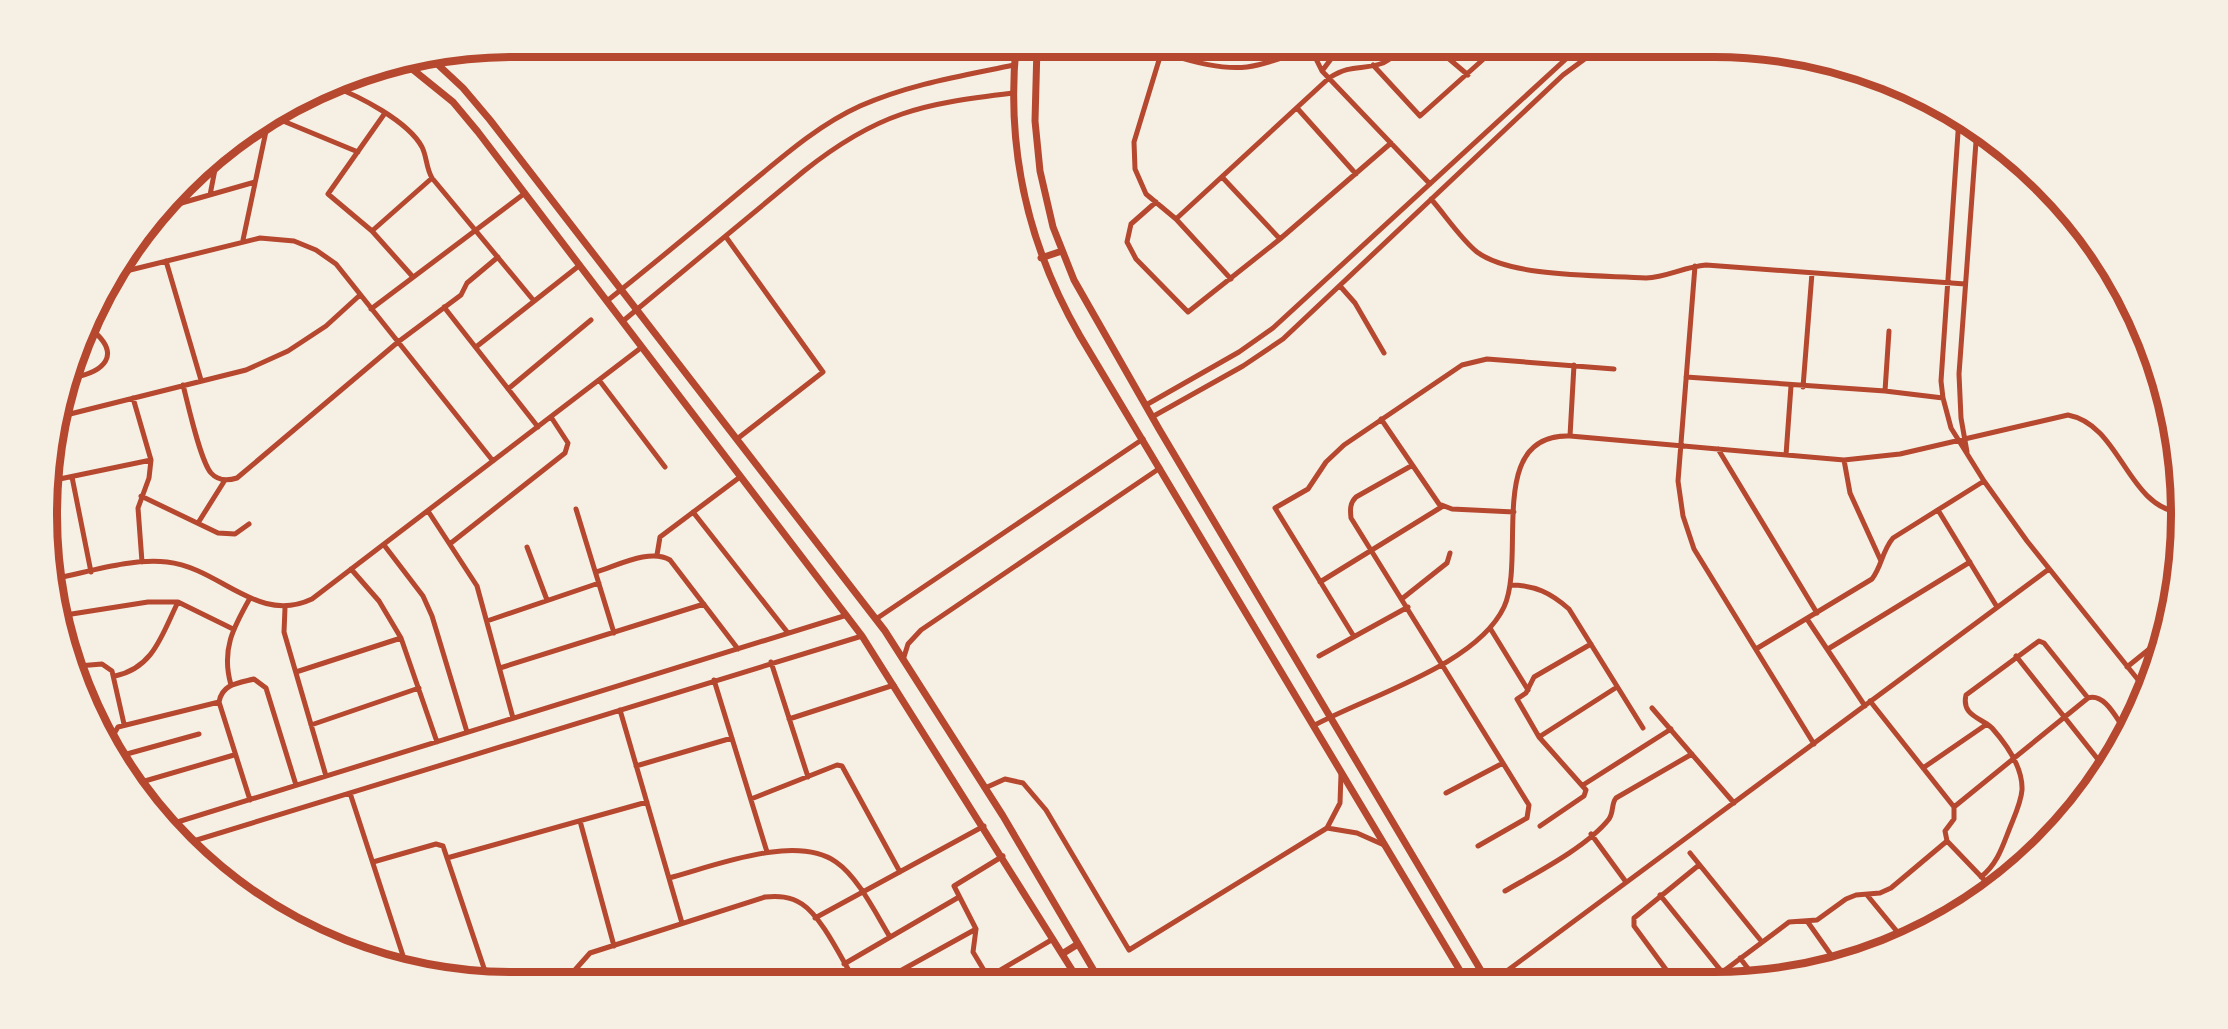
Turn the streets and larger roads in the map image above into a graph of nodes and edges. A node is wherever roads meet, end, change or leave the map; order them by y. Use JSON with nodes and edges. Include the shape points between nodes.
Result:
{"nodes":[{"id":1,"x":1015,"y":57,"type":"edge"},
{"id":2,"x":1037,"y":57,"type":"edge"},
{"id":3,"x":1160,"y":57,"type":"edge"},
{"id":4,"x":1195,"y":57,"type":"edge"},
{"id":5,"x":1282,"y":57,"type":"edge"},
{"id":6,"x":1315,"y":57,"type":"edge"},
{"id":7,"x":1332,"y":57,"type":"edge"},
{"id":8,"x":1393,"y":57,"type":"edge"},
{"id":9,"x":1448,"y":57,"type":"edge"},
{"id":10,"x":1486,"y":57,"type":"edge"},
{"id":11,"x":1565,"y":57,"type":"edge"},
{"id":12,"x":1587,"y":57,"type":"edge"},
{"id":13,"x":437,"y":64,"type":"edge"},
{"id":14,"x":1014,"y":65,"type":"junction"},
{"id":15,"x":1373,"y":65,"type":"junction"},
{"id":16,"x":1554,"y":66,"type":"junction"},
{"id":17,"x":412,"y":69,"type":"edge"},
{"id":18,"x":1322,"y":71,"type":"junction"},
{"id":19,"x":1468,"y":75,"type":"junction"},
{"id":20,"x":1563,"y":75,"type":"junction"},
{"id":21,"x":1329,"y":78,"type":"junction"},
{"id":22,"x":344,"y":90,"type":"edge"},
{"id":23,"x":1013,"y":93,"type":"junction"},
{"id":24,"x":1297,"y":108,"type":"junction"},
{"id":25,"x":385,"y":113,"type":"junction"},
{"id":26,"x":281,"y":121,"type":"edge"},
{"id":27,"x":1958,"y":128,"type":"edge"},
{"id":28,"x":267,"y":130,"type":"edge"},
{"id":29,"x":1976,"y":140,"type":"edge"},
{"id":30,"x":1391,"y":144,"type":"junction"},
{"id":31,"x":358,"y":152,"type":"junction"},
{"id":32,"x":215,"y":169,"type":"edge"},
{"id":33,"x":1356,"y":174,"type":"junction"},
{"id":34,"x":1222,"y":177,"type":"junction"},
{"id":35,"x":432,"y":178,"type":"junction"},
{"id":36,"x":255,"y":182,"type":"junction"},
{"id":37,"x":1430,"y":184,"type":"junction"},
{"id":38,"x":525,"y":193,"type":"junction"},
{"id":39,"x":210,"y":195,"type":"junction"},
{"id":40,"x":1431,"y":199,"type":"junction"},
{"id":41,"x":1156,"y":202,"type":"junction"},
{"id":42,"x":180,"y":204,"type":"edge"},
{"id":43,"x":1176,"y":219,"type":"junction"},
{"id":44,"x":475,"y":230,"type":"junction"},
{"id":45,"x":372,"y":231,"type":"junction"},
{"id":46,"x":726,"y":237,"type":"junction"},
{"id":47,"x":1280,"y":239,"type":"junction"},
{"id":48,"x":243,"y":240,"type":"junction"},
{"id":49,"x":1062,"y":251,"type":"junction"},
{"id":50,"x":498,"y":257,"type":"junction"},
{"id":51,"x":1041,"y":258,"type":"junction"},
{"id":52,"x":166,"y":261,"type":"junction"},
{"id":53,"x":580,"y":265,"type":"junction"},
{"id":54,"x":1695,"y":266,"type":"junction"},
{"id":55,"x":127,"y":271,"type":"edge"},
{"id":56,"x":1812,"y":273,"type":"junction"},
{"id":57,"x":413,"y":277,"type":"junction"},
{"id":58,"x":1231,"y":279,"type":"junction"},
{"id":59,"x":1948,"y":283,"type":"junction"},
{"id":60,"x":1965,"y":284,"type":"junction"},
{"id":61,"x":1340,"y":286,"type":"junction"},
{"id":62,"x":622,"y":290,"type":"junction"},
{"id":63,"x":360,"y":295,"type":"junction"},
{"id":64,"x":534,"y":301,"type":"junction"},
{"id":65,"x":607,"y":301,"type":"junction"},
{"id":66,"x":444,"y":307,"type":"junction"},
{"id":67,"x":371,"y":309,"type":"junction"},
{"id":68,"x":637,"y":310,"type":"junction"},
{"id":69,"x":1284,"y":319,"type":"junction"},
{"id":70,"x":591,"y":320,"type":"dead end"},
{"id":71,"x":622,"y":321,"type":"junction"},
{"id":72,"x":1294,"y":329,"type":"junction"},
{"id":73,"x":1889,"y":331,"type":"dead end"},
{"id":74,"x":95,"y":333,"type":"edge"},
{"id":75,"x":398,"y":342,"type":"junction"},
{"id":76,"x":476,"y":347,"type":"junction"},
{"id":77,"x":642,"y":347,"type":"junction"},
{"id":78,"x":1384,"y":353,"type":"dead end"},
{"id":79,"x":1574,"y":365,"type":"junction"},
{"id":80,"x":1614,"y":369,"type":"dead end"},
{"id":81,"x":78,"y":376,"type":"edge"},
{"id":82,"x":1686,"y":377,"type":"junction"},
{"id":83,"x":599,"y":380,"type":"junction"},
{"id":84,"x":201,"y":381,"type":"junction"},
{"id":85,"x":183,"y":385,"type":"junction"},
{"id":86,"x":1791,"y":386,"type":"junction"},
{"id":87,"x":1803,"y":387,"type":"junction"},
{"id":88,"x":508,"y":389,"type":"junction"},
{"id":89,"x":1885,"y":391,"type":"junction"},
{"id":90,"x":133,"y":398,"type":"junction"},
{"id":91,"x":1943,"y":398,"type":"junction"},
{"id":92,"x":1146,"y":405,"type":"junction"},
{"id":93,"x":69,"y":414,"type":"edge"},
{"id":94,"x":551,"y":417,"type":"junction"},
{"id":95,"x":1152,"y":417,"type":"junction"},
{"id":96,"x":1381,"y":419,"type":"junction"},
{"id":97,"x":538,"y":427,"type":"junction"},
{"id":98,"x":1570,"y":436,"type":"junction"},
{"id":99,"x":737,"y":439,"type":"junction"},
{"id":100,"x":1143,"y":439,"type":"junction"},
{"id":101,"x":1962,"y":440,"type":"junction"},
{"id":102,"x":1681,"y":446,"type":"junction"},
{"id":103,"x":1718,"y":449,"type":"junction"},
{"id":104,"x":1786,"y":455,"type":"junction"},
{"id":105,"x":151,"y":460,"type":"junction"},
{"id":106,"x":1844,"y":460,"type":"junction"},
{"id":107,"x":493,"y":461,"type":"junction"},
{"id":108,"x":1411,"y":466,"type":"junction"},
{"id":109,"x":665,"y":467,"type":"dead end"},
{"id":110,"x":1160,"y":468,"type":"junction"},
{"id":111,"x":72,"y":477,"type":"junction"},
{"id":112,"x":740,"y":477,"type":"junction"},
{"id":113,"x":59,"y":479,"type":"edge"},
{"id":114,"x":225,"y":480,"type":"junction"},
{"id":115,"x":1984,"y":481,"type":"junction"},
{"id":116,"x":141,"y":496,"type":"junction"},
{"id":117,"x":1443,"y":506,"type":"junction"},
{"id":118,"x":576,"y":509,"type":"dead end"},
{"id":119,"x":1938,"y":510,"type":"junction"},
{"id":120,"x":2171,"y":510,"type":"edge"},
{"id":121,"x":428,"y":511,"type":"junction"},
{"id":122,"x":693,"y":512,"type":"junction"},
{"id":123,"x":1514,"y":512,"type":"junction"},
{"id":124,"x":198,"y":523,"type":"junction"},
{"id":125,"x":249,"y":524,"type":"dead end"},
{"id":126,"x":451,"y":543,"type":"junction"},
{"id":127,"x":384,"y":545,"type":"junction"},
{"id":128,"x":527,"y":547,"type":"dead end"},
{"id":129,"x":1374,"y":550,"type":"junction"},
{"id":130,"x":1450,"y":553,"type":"dead end"},
{"id":131,"x":657,"y":555,"type":"junction"},
{"id":132,"x":142,"y":562,"type":"junction"},
{"id":133,"x":1882,"y":562,"type":"junction"},
{"id":134,"x":1970,"y":562,"type":"junction"},
{"id":135,"x":2049,"y":569,"type":"junction"},
{"id":136,"x":351,"y":570,"type":"junction"},
{"id":137,"x":91,"y":572,"type":"junction"},
{"id":138,"x":596,"y":572,"type":"junction"},
{"id":139,"x":62,"y":577,"type":"edge"},
{"id":140,"x":1320,"y":582,"type":"junction"},
{"id":141,"x":599,"y":583,"type":"junction"},
{"id":142,"x":1510,"y":585,"type":"junction"},
{"id":143,"x":250,"y":598,"type":"junction"},
{"id":144,"x":1403,"y":598,"type":"junction"},
{"id":145,"x":547,"y":600,"type":"junction"},
{"id":146,"x":178,"y":602,"type":"junction"},
{"id":147,"x":704,"y":604,"type":"junction"},
{"id":148,"x":1408,"y":606,"type":"junction"},
{"id":149,"x":285,"y":608,"type":"junction"},
{"id":150,"x":1997,"y":608,"type":"junction"},
{"id":151,"x":1816,"y":614,"type":"junction"},
{"id":152,"x":69,"y":615,"type":"edge"},
{"id":153,"x":847,"y":615,"type":"junction"},
{"id":154,"x":876,"y":619,"type":"junction"},
{"id":155,"x":1807,"y":619,"type":"junction"},
{"id":156,"x":487,"y":621,"type":"junction"},
{"id":157,"x":1490,"y":628,"type":"junction"},
{"id":158,"x":233,"y":629,"type":"junction"},
{"id":159,"x":614,"y":633,"type":"junction"},
{"id":160,"x":788,"y":633,"type":"junction"},
{"id":161,"x":1353,"y":635,"type":"junction"},
{"id":162,"x":862,"y":636,"type":"junction"},
{"id":163,"x":401,"y":638,"type":"junction"},
{"id":164,"x":1591,"y":644,"type":"junction"},
{"id":165,"x":2151,"y":648,"type":"edge"},
{"id":166,"x":738,"y":649,"type":"junction"},
{"id":167,"x":1756,"y":649,"type":"junction"},
{"id":168,"x":1828,"y":649,"type":"junction"},
{"id":169,"x":1319,"y":656,"type":"dead end"},
{"id":170,"x":2016,"y":656,"type":"junction"},
{"id":171,"x":903,"y":660,"type":"junction"},
{"id":172,"x":771,"y":662,"type":"junction"},
{"id":173,"x":1443,"y":663,"type":"junction"},
{"id":174,"x":82,"y":666,"type":"edge"},
{"id":175,"x":2127,"y":667,"type":"junction"},
{"id":176,"x":500,"y":668,"type":"junction"},
{"id":177,"x":296,"y":672,"type":"junction"},
{"id":178,"x":115,"y":676,"type":"junction"},
{"id":179,"x":714,"y":680,"type":"junction"},
{"id":180,"x":2139,"y":682,"type":"edge"},
{"id":181,"x":231,"y":685,"type":"junction"},
{"id":182,"x":894,"y":685,"type":"junction"},
{"id":183,"x":1617,"y":687,"type":"junction"},
{"id":184,"x":419,"y":688,"type":"junction"},
{"id":185,"x":1528,"y":690,"type":"junction"},
{"id":186,"x":2088,"y":698,"type":"junction"},
{"id":187,"x":1870,"y":701,"type":"junction"},
{"id":188,"x":219,"y":702,"type":"junction"},
{"id":189,"x":1865,"y":706,"type":"junction"},
{"id":190,"x":1652,"y":708,"type":"dead end"},
{"id":191,"x":620,"y":710,"type":"junction"},
{"id":192,"x":1330,"y":716,"type":"junction"},
{"id":193,"x":2064,"y":717,"type":"junction"},
{"id":194,"x":513,"y":718,"type":"junction"},
{"id":195,"x":789,"y":718,"type":"junction"},
{"id":196,"x":124,"y":724,"type":"junction"},
{"id":197,"x":1987,"y":724,"type":"junction"},
{"id":198,"x":2120,"y":724,"type":"edge"},
{"id":199,"x":311,"y":725,"type":"junction"},
{"id":200,"x":1313,"y":726,"type":"junction"},
{"id":201,"x":1643,"y":728,"type":"dead end"},
{"id":202,"x":1671,"y":729,"type":"junction"},
{"id":203,"x":467,"y":732,"type":"junction"},
{"id":204,"x":113,"y":734,"type":"edge"},
{"id":205,"x":199,"y":734,"type":"dead end"},
{"id":206,"x":1539,"y":737,"type":"junction"},
{"id":207,"x":732,"y":738,"type":"junction"},
{"id":208,"x":437,"y":742,"type":"junction"},
{"id":209,"x":1814,"y":744,"type":"junction"},
{"id":210,"x":124,"y":753,"type":"edge"},
{"id":211,"x":1692,"y":754,"type":"junction"},
{"id":212,"x":234,"y":755,"type":"junction"},
{"id":213,"x":2015,"y":760,"type":"junction"},
{"id":214,"x":2099,"y":761,"type":"edge"},
{"id":215,"x":1503,"y":763,"type":"junction"},
{"id":216,"x":636,"y":766,"type":"junction"},
{"id":217,"x":1923,"y":768,"type":"junction"},
{"id":218,"x":1341,"y":774,"type":"junction"},
{"id":219,"x":326,"y":776,"type":"junction"},
{"id":220,"x":808,"y":777,"type":"junction"},
{"id":221,"x":143,"y":781,"type":"edge"},
{"id":222,"x":296,"y":785,"type":"junction"},
{"id":223,"x":1583,"y":785,"type":"junction"},
{"id":224,"x":985,"y":788,"type":"junction"},
{"id":225,"x":350,"y":793,"type":"junction"},
{"id":226,"x":1446,"y":794,"type":"dead end"},
{"id":227,"x":751,"y":799,"type":"junction"},
{"id":228,"x":250,"y":800,"type":"junction"},
{"id":229,"x":647,"y":802,"type":"junction"},
{"id":230,"x":1734,"y":803,"type":"junction"},
{"id":231,"x":1954,"y":807,"type":"junction"},
{"id":232,"x":579,"y":821,"type":"junction"},
{"id":233,"x":177,"y":822,"type":"edge"},
{"id":234,"x":984,"y":826,"type":"junction"},
{"id":235,"x":1540,"y":826,"type":"dead end"},
{"id":236,"x":1327,"y":828,"type":"junction"},
{"id":237,"x":1591,"y":834,"type":"junction"},
{"id":238,"x":194,"y":841,"type":"edge"},
{"id":239,"x":1947,"y":841,"type":"junction"},
{"id":240,"x":1384,"y":845,"type":"junction"},
{"id":241,"x":1479,"y":846,"type":"dead end"},
{"id":242,"x":767,"y":852,"type":"junction"},
{"id":243,"x":1690,"y":853,"type":"dead end"},
{"id":244,"x":1003,"y":856,"type":"junction"},
{"id":245,"x":447,"y":858,"type":"junction"},
{"id":246,"x":373,"y":862,"type":"junction"},
{"id":247,"x":1699,"y":865,"type":"junction"},
{"id":248,"x":900,"y":872,"type":"junction"},
{"id":249,"x":1981,"y":877,"type":"junction"},
{"id":250,"x":669,"y":878,"type":"junction"},
{"id":251,"x":1626,"y":882,"type":"junction"},
{"id":252,"x":1986,"y":882,"type":"edge"},
{"id":253,"x":1505,"y":891,"type":"dead end"},
{"id":254,"x":863,"y":892,"type":"junction"},
{"id":255,"x":1660,"y":895,"type":"junction"},
{"id":256,"x":1867,"y":895,"type":"junction"},
{"id":257,"x":959,"y":897,"type":"junction"},
{"id":258,"x":815,"y":918,"type":"junction"},
{"id":259,"x":1807,"y":921,"type":"junction"},
{"id":260,"x":682,"y":923,"type":"junction"},
{"id":261,"x":976,"y":929,"type":"junction"},
{"id":262,"x":1898,"y":933,"type":"edge"},
{"id":263,"x":890,"y":937,"type":"junction"},
{"id":264,"x":1053,"y":939,"type":"junction"},
{"id":265,"x":1762,"y":942,"type":"junction"},
{"id":266,"x":1078,"y":944,"type":"junction"},
{"id":267,"x":614,"y":946,"type":"junction"},
{"id":268,"x":1062,"y":954,"type":"junction"},
{"id":269,"x":1832,"y":956,"type":"edge"},
{"id":270,"x":403,"y":958,"type":"edge"},
{"id":271,"x":1740,"y":958,"type":"junction"},
{"id":272,"x":844,"y":964,"type":"junction"},
{"id":273,"x":1072,"y":969,"type":"junction"},
{"id":274,"x":903,"y":970,"type":"joint"},
{"id":275,"x":1750,"y":970,"type":"edge"},
{"id":276,"x":485,"y":971,"type":"edge"},
{"id":277,"x":574,"y":972,"type":"edge"},
{"id":278,"x":849,"y":972,"type":"edge"},
{"id":279,"x":899,"y":972,"type":"edge"},
{"id":280,"x":985,"y":972,"type":"edge"},
{"id":281,"x":997,"y":972,"type":"edge"},
{"id":282,"x":1067,"y":972,"type":"edge"},
{"id":283,"x":1074,"y":972,"type":"edge"},
{"id":284,"x":1095,"y":972,"type":"edge"},
{"id":285,"x":1460,"y":972,"type":"edge"},
{"id":286,"x":1482,"y":972,"type":"edge"},
{"id":287,"x":1505,"y":972,"type":"edge"},
{"id":288,"x":1668,"y":972,"type":"edge"},
{"id":289,"x":1722,"y":972,"type":"joint"}],
"edges":[{"from":1,"to":14,"type":"street"},
{"from":2,"to":49,"type":"street","via":[[1036,146],[1046,199]]},
{"from":3,"to":41,"type":"street","via":[[1133,156],[1139,182]]},
{"from":4,"to":5,"type":"street","via":[[1236,67]]},
{"from":6,"to":18,"type":"street"},
{"from":7,"to":18,"type":"street"},
{"from":8,"to":15,"type":"street"},
{"from":9,"to":19,"type":"street"},
{"from":10,"to":19,"type":"street"},
{"from":11,"to":16,"type":"street"},
{"from":12,"to":20,"type":"street"},
{"from":13,"to":62,"type":"street","via":[[490,120]]},
{"from":14,"to":23,"type":"street"},
{"from":14,"to":62,"type":"street","via":[[938,79],[858,107],[778,160]]},
{"from":15,"to":19,"type":"street","via":[[1420,116]]},
{"from":15,"to":21,"type":"street","via":[[1342,70]]},
{"from":16,"to":20,"type":"street"},
{"from":16,"to":37,"type":"street"},
{"from":17,"to":38,"type":"street","via":[[453,102]]},
{"from":18,"to":21,"type":"street"},
{"from":20,"to":40,"type":"street"},
{"from":21,"to":24,"type":"street"},
{"from":21,"to":30,"type":"street"},
{"from":22,"to":25,"type":"street"},
{"from":23,"to":46,"type":"street","via":[[943,102],[869,127],[835,146]]},
{"from":23,"to":51,"type":"street","via":[[1019,175]]},
{"from":24,"to":33,"type":"street"},
{"from":24,"to":34,"type":"street"},
{"from":25,"to":31,"type":"street"},
{"from":25,"to":35,"type":"street","via":[[418,140]]},
{"from":26,"to":31,"type":"street"},
{"from":27,"to":59,"type":"street"},
{"from":28,"to":36,"type":"street"},
{"from":29,"to":60,"type":"street"},
{"from":30,"to":33,"type":"street"},
{"from":30,"to":37,"type":"street"},
{"from":31,"to":45,"type":"street","via":[[328,194]]},
{"from":32,"to":39,"type":"street"},
{"from":33,"to":47,"type":"street"},
{"from":34,"to":43,"type":"street"},
{"from":34,"to":47,"type":"street"},
{"from":35,"to":44,"type":"street"},
{"from":35,"to":45,"type":"street"},
{"from":36,"to":39,"type":"street"},
{"from":36,"to":48,"type":"street"},
{"from":37,"to":69,"type":"street"},
{"from":38,"to":44,"type":"street"},
{"from":38,"to":53,"type":"street"},
{"from":39,"to":42,"type":"street"},
{"from":40,"to":54,"type":"street","via":[[1477,251],[1499,264],[1646,278],[1661,278]]},
{"from":40,"to":61,"type":"street"},
{"from":41,"to":43,"type":"street"},
{"from":41,"to":58,"type":"street","via":[[1131,224],[1127,242],[1136,259],[1188,312]]},
{"from":43,"to":58,"type":"street"},
{"from":44,"to":50,"type":"street"},
{"from":44,"to":57,"type":"street"},
{"from":45,"to":57,"type":"street"},
{"from":46,"to":68,"type":"street"},
{"from":46,"to":99,"type":"street","via":[[823,372]]},
{"from":47,"to":58,"type":"street"},
{"from":48,"to":52,"type":"street"},
{"from":48,"to":63,"type":"street","via":[[277,238],[316,250],[336,264]]},
{"from":49,"to":51,"type":"street"},
{"from":49,"to":92,"type":"street","via":[[1087,306]]},
{"from":50,"to":64,"type":"street"},
{"from":50,"to":66,"type":"street"},
{"from":51,"to":100,"type":"street","via":[[1065,311]]},
{"from":52,"to":55,"type":"street"},
{"from":52,"to":84,"type":"street"},
{"from":53,"to":64,"type":"street"},
{"from":53,"to":65,"type":"street"},
{"from":54,"to":56,"type":"street"},
{"from":54,"to":82,"type":"street"},
{"from":56,"to":59,"type":"street"},
{"from":56,"to":87,"type":"street"},
{"from":57,"to":67,"type":"street"},
{"from":59,"to":60,"type":"street"},
{"from":59,"to":91,"type":"street"},
{"from":60,"to":101,"type":"street","via":[[1959,374]]},
{"from":61,"to":72,"type":"street"},
{"from":61,"to":78,"type":"street","via":[[1355,303]]},
{"from":62,"to":65,"type":"street"},
{"from":62,"to":68,"type":"street"},
{"from":63,"to":67,"type":"street"},
{"from":63,"to":84,"type":"street","via":[[326,326],[288,351],[246,369]]},
{"from":64,"to":76,"type":"street"},
{"from":65,"to":71,"type":"street"},
{"from":66,"to":75,"type":"street"},
{"from":66,"to":76,"type":"street"},
{"from":67,"to":75,"type":"street"},
{"from":68,"to":71,"type":"street"},
{"from":68,"to":99,"type":"street"},
{"from":69,"to":72,"type":"street"},
{"from":69,"to":92,"type":"street","via":[[1239,352]]},
{"from":70,"to":88,"type":"street"},
{"from":71,"to":77,"type":"street"},
{"from":72,"to":95,"type":"street","via":[[1243,366]]},
{"from":73,"to":89,"type":"street"},
{"from":74,"to":81,"type":"street","via":[[106,346],[106,360],[97,372]]},
{"from":75,"to":107,"type":"street"},
{"from":75,"to":114,"type":"street","via":[[237,478]]},
{"from":76,"to":88,"type":"street"},
{"from":77,"to":83,"type":"street"},
{"from":77,"to":112,"type":"street"},
{"from":79,"to":80,"type":"street"},
{"from":79,"to":96,"type":"street","via":[[1474,360]]},
{"from":79,"to":98,"type":"street"},
{"from":82,"to":86,"type":"street"},
{"from":82,"to":102,"type":"street"},
{"from":83,"to":94,"type":"street"},
{"from":83,"to":109,"type":"street"},
{"from":84,"to":85,"type":"street"},
{"from":85,"to":90,"type":"street"},
{"from":85,"to":114,"type":"street","via":[[207,467],[217,478]]},
{"from":86,"to":87,"type":"street"},
{"from":86,"to":104,"type":"street"},
{"from":87,"to":89,"type":"street"},
{"from":88,"to":97,"type":"street"},
{"from":89,"to":91,"type":"street"},
{"from":90,"to":93,"type":"street"},
{"from":90,"to":105,"type":"street"},
{"from":91,"to":101,"type":"street"},
{"from":92,"to":95,"type":"street"},
{"from":94,"to":97,"type":"street"},
{"from":94,"to":126,"type":"street","via":[[568,443],[565,453]]},
{"from":95,"to":192,"type":"street"},
{"from":96,"to":108,"type":"street"},
{"from":96,"to":140,"type":"street","via":[[1334,453],[1308,489],[1275,508]]},
{"from":97,"to":107,"type":"street"},
{"from":98,"to":102,"type":"street"},
{"from":98,"to":123,"type":"street","via":[[1543,440],[1523,459],[1518,470]]},
{"from":99,"to":154,"type":"street"},
{"from":100,"to":110,"type":"street"},
{"from":100,"to":154,"type":"street"},
{"from":101,"to":106,"type":"street","via":[[1900,454]]},
{"from":101,"to":115,"type":"street"},
{"from":101,"to":120,"type":"street","via":[[2057,416],[2079,417],[2097,430],[2148,497]]},
{"from":102,"to":103,"type":"street"},
{"from":102,"to":167,"type":"street","via":[[1683,516],[1695,549]]},
{"from":103,"to":104,"type":"street"},
{"from":103,"to":151,"type":"street"},
{"from":104,"to":106,"type":"street"},
{"from":105,"to":111,"type":"street"},
{"from":105,"to":116,"type":"street"},
{"from":106,"to":133,"type":"street","via":[[1852,501]]},
{"from":107,"to":121,"type":"street"},
{"from":108,"to":117,"type":"street"},
{"from":108,"to":129,"type":"street","via":[[1351,502],[1352,518]]},
{"from":110,"to":171,"type":"street","via":[[921,630],[908,644]]},
{"from":110,"to":200,"type":"street"},
{"from":111,"to":113,"type":"street"},
{"from":111,"to":137,"type":"street"},
{"from":112,"to":122,"type":"street"},
{"from":112,"to":153,"type":"street"},
{"from":114,"to":124,"type":"street"},
{"from":115,"to":119,"type":"street"},
{"from":115,"to":135,"type":"street"},
{"from":116,"to":124,"type":"street"},
{"from":116,"to":132,"type":"street","via":[[138,520]]},
{"from":117,"to":123,"type":"street"},
{"from":117,"to":129,"type":"street"},
{"from":118,"to":138,"type":"street"},
{"from":119,"to":133,"type":"street","via":[[1893,538]]},
{"from":119,"to":134,"type":"street"},
{"from":121,"to":126,"type":"street"},
{"from":121,"to":127,"type":"street"},
{"from":122,"to":131,"type":"street","via":[[660,537]]},
{"from":122,"to":160,"type":"street"},
{"from":123,"to":142,"type":"street"},
{"from":124,"to":125,"type":"street","via":[[226,535],[242,531]]},
{"from":126,"to":156,"type":"street","via":[[477,586]]},
{"from":127,"to":136,"type":"street"},
{"from":127,"to":203,"type":"street","via":[[428,606]]},
{"from":128,"to":145,"type":"street"},
{"from":129,"to":140,"type":"street"},
{"from":129,"to":144,"type":"street"},
{"from":130,"to":144,"type":"street","via":[[1447,563]]},
{"from":131,"to":138,"type":"street"},
{"from":131,"to":147,"type":"street","via":[[670,560]]},
{"from":132,"to":137,"type":"street"},
{"from":132,"to":143,"type":"street","via":[[189,566]]},
{"from":133,"to":151,"type":"street","via":[[1872,579]]},
{"from":134,"to":150,"type":"street"},
{"from":134,"to":168,"type":"street"},
{"from":135,"to":150,"type":"street"},
{"from":135,"to":175,"type":"street"},
{"from":136,"to":149,"type":"street","via":[[312,599]]},
{"from":136,"to":163,"type":"street","via":[[379,601]]},
{"from":137,"to":139,"type":"street"},
{"from":138,"to":141,"type":"street"},
{"from":140,"to":161,"type":"street"},
{"from":141,"to":145,"type":"street"},
{"from":141,"to":159,"type":"street"},
{"from":142,"to":157,"type":"street","via":[[1503,608]]},
{"from":142,"to":164,"type":"street","via":[[1541,589],[1556,597],[1569,609]]},
{"from":143,"to":149,"type":"street"},
{"from":143,"to":158,"type":"street"},
{"from":144,"to":148,"type":"street"},
{"from":145,"to":156,"type":"street"},
{"from":146,"to":152,"type":"street","via":[[148,602]]},
{"from":146,"to":158,"type":"street"},
{"from":146,"to":178,"type":"street","via":[[144,664]]},
{"from":147,"to":159,"type":"street"},
{"from":147,"to":166,"type":"street"},
{"from":148,"to":161,"type":"street"},
{"from":148,"to":173,"type":"street"},
{"from":149,"to":177,"type":"street","via":[[284,632]]},
{"from":150,"to":187,"type":"street"},
{"from":151,"to":155,"type":"street"},
{"from":153,"to":160,"type":"street"},
{"from":153,"to":162,"type":"street"},
{"from":154,"to":171,"type":"street"},
{"from":155,"to":167,"type":"street"},
{"from":155,"to":168,"type":"street"},
{"from":156,"to":176,"type":"street"},
{"from":157,"to":173,"type":"street"},
{"from":157,"to":185,"type":"street"},
{"from":158,"to":181,"type":"street","via":[[226,656]]},
{"from":159,"to":176,"type":"street"},
{"from":160,"to":166,"type":"street"},
{"from":161,"to":169,"type":"street"},
{"from":162,"to":172,"type":"street"},
{"from":162,"to":182,"type":"street"},
{"from":163,"to":177,"type":"street"},
{"from":163,"to":184,"type":"street"},
{"from":164,"to":183,"type":"street"},
{"from":164,"to":185,"type":"street","via":[[1534,677]]},
{"from":165,"to":175,"type":"street"},
{"from":166,"to":194,"type":"street"},
{"from":167,"to":209,"type":"street"},
{"from":168,"to":189,"type":"street"},
{"from":170,"to":186,"type":"street","via":[[2036,642],[2043,642]]},
{"from":170,"to":193,"type":"street"},
{"from":170,"to":197,"type":"street","via":[[1966,695],[1965,704],[1973,717]]},
{"from":171,"to":224,"type":"street"},
{"from":172,"to":179,"type":"street"},
{"from":172,"to":195,"type":"street"},
{"from":173,"to":192,"type":"street","via":[[1388,693]]},
{"from":173,"to":215,"type":"street"},
{"from":174,"to":178,"type":"street","via":[[102,664]]},
{"from":175,"to":180,"type":"street"},
{"from":176,"to":194,"type":"street"},
{"from":177,"to":199,"type":"street"},
{"from":178,"to":196,"type":"street"},
{"from":179,"to":191,"type":"street"},
{"from":179,"to":207,"type":"street"},
{"from":181,"to":188,"type":"street","via":[[222,691]]},
{"from":181,"to":222,"type":"street","via":[[254,680],[266,688]]},
{"from":182,"to":195,"type":"street"},
{"from":182,"to":234,"type":"street"},
{"from":183,"to":201,"type":"street"},
{"from":183,"to":206,"type":"street"},
{"from":184,"to":199,"type":"street"},
{"from":184,"to":208,"type":"street"},
{"from":185,"to":206,"type":"street","via":[[1517,699]]},
{"from":186,"to":193,"type":"street"},
{"from":186,"to":198,"type":"street","via":[[2096,696],[2102,700]]},
{"from":187,"to":189,"type":"street"},
{"from":187,"to":217,"type":"street"},
{"from":188,"to":196,"type":"street"},
{"from":188,"to":212,"type":"street"},
{"from":189,"to":209,"type":"street"},
{"from":190,"to":202,"type":"street"},
{"from":191,"to":216,"type":"street"},
{"from":191,"to":225,"type":"street"},
{"from":192,"to":200,"type":"street"},
{"from":192,"to":286,"type":"street"},
{"from":193,"to":213,"type":"street","via":[[2018,753]]},
{"from":193,"to":214,"type":"street"},
{"from":194,"to":203,"type":"street"},
{"from":195,"to":220,"type":"street"},
{"from":196,"to":204,"type":"street"},
{"from":197,"to":213,"type":"street"},
{"from":197,"to":217,"type":"street"},
{"from":199,"to":219,"type":"street"},
{"from":200,"to":218,"type":"street"},
{"from":202,"to":211,"type":"street"},
{"from":202,"to":223,"type":"street"},
{"from":203,"to":208,"type":"street"},
{"from":205,"to":210,"type":"street"},
{"from":206,"to":223,"type":"street"},
{"from":207,"to":216,"type":"street"},
{"from":207,"to":227,"type":"street"},
{"from":208,"to":219,"type":"street"},
{"from":209,"to":230,"type":"street"},
{"from":211,"to":230,"type":"street"},
{"from":211,"to":237,"type":"street","via":[[1616,798],[1609,820]]},
{"from":212,"to":221,"type":"street"},
{"from":212,"to":228,"type":"street"},
{"from":213,"to":231,"type":"street"},
{"from":213,"to":249,"type":"street","via":[[2021,799],[1997,860]]},
{"from":215,"to":226,"type":"street"},
{"from":215,"to":241,"type":"street","via":[[1530,812],[1524,820]]},
{"from":216,"to":229,"type":"street"},
{"from":217,"to":231,"type":"street"},
{"from":218,"to":236,"type":"street","via":[[1340,803]]},
{"from":218,"to":240,"type":"street"},
{"from":219,"to":222,"type":"street"},
{"from":220,"to":227,"type":"street"},
{"from":220,"to":248,"type":"street","via":[[842,766]]},
{"from":222,"to":228,"type":"street"},
{"from":223,"to":235,"type":"street","via":[[1584,796]]},
{"from":224,"to":236,"type":"street","via":[[1005,779],[1023,783],[1046,810],[1129,950]]},
{"from":224,"to":266,"type":"street"},
{"from":225,"to":238,"type":"street"},
{"from":225,"to":246,"type":"street"},
{"from":227,"to":242,"type":"street"},
{"from":228,"to":233,"type":"street"},
{"from":229,"to":232,"type":"street"},
{"from":229,"to":250,"type":"street"},
{"from":230,"to":251,"type":"street"},
{"from":231,"to":239,"type":"street","via":[[1954,819],[1944,831]]},
{"from":232,"to":245,"type":"street"},
{"from":232,"to":267,"type":"street"},
{"from":234,"to":244,"type":"street"},
{"from":234,"to":248,"type":"street"},
{"from":236,"to":240,"type":"street","via":[[1357,832]]},
{"from":237,"to":251,"type":"street"},
{"from":237,"to":253,"type":"street","via":[[1561,858]]},
{"from":239,"to":249,"type":"street"},
{"from":239,"to":256,"type":"street","via":[[1891,888]]},
{"from":240,"to":285,"type":"street"},
{"from":242,"to":250,"type":"street"},
{"from":242,"to":254,"type":"street","via":[[791,850],[836,861]]},
{"from":243,"to":247,"type":"street"},
{"from":244,"to":257,"type":"street","via":[[956,884]]},
{"from":244,"to":264,"type":"street"},
{"from":245,"to":246,"type":"street","via":[[443,846],[436,843]]},
{"from":245,"to":276,"type":"street"},
{"from":246,"to":270,"type":"street"},
{"from":247,"to":255,"type":"street"},
{"from":247,"to":265,"type":"street"},
{"from":248,"to":254,"type":"street"},
{"from":249,"to":252,"type":"street"},
{"from":250,"to":260,"type":"street"},
{"from":251,"to":287,"type":"street"},
{"from":254,"to":258,"type":"street"},
{"from":254,"to":263,"type":"street"},
{"from":255,"to":288,"type":"street","via":[[1636,914],[1634,926]]},
{"from":255,"to":289,"type":"street"},
{"from":256,"to":259,"type":"street","via":[[1846,899],[1822,917]]},
{"from":256,"to":262,"type":"street"},
{"from":257,"to":261,"type":"street"},
{"from":257,"to":263,"type":"street"},
{"from":258,"to":260,"type":"street","via":[[802,904],[785,896],[765,897]]},
{"from":258,"to":272,"type":"street"},
{"from":259,"to":265,"type":"street","via":[[1789,922]]},
{"from":259,"to":269,"type":"street"},
{"from":260,"to":267,"type":"street"},
{"from":261,"to":274,"type":"street"},
{"from":261,"to":280,"type":"street","via":[[973,952]]},
{"from":263,"to":272,"type":"street"},
{"from":264,"to":268,"type":"street"},
{"from":264,"to":281,"type":"street"},
{"from":265,"to":271,"type":"street"},
{"from":266,"to":268,"type":"street"},
{"from":266,"to":284,"type":"street"},
{"from":267,"to":277,"type":"street","via":[[590,954]]},
{"from":268,"to":273,"type":"street"},
{"from":271,"to":275,"type":"street"},
{"from":271,"to":289,"type":"street"},
{"from":272,"to":278,"type":"street"},
{"from":273,"to":282,"type":"street"},
{"from":273,"to":283,"type":"street"},
{"from":274,"to":279,"type":"street"}]}
